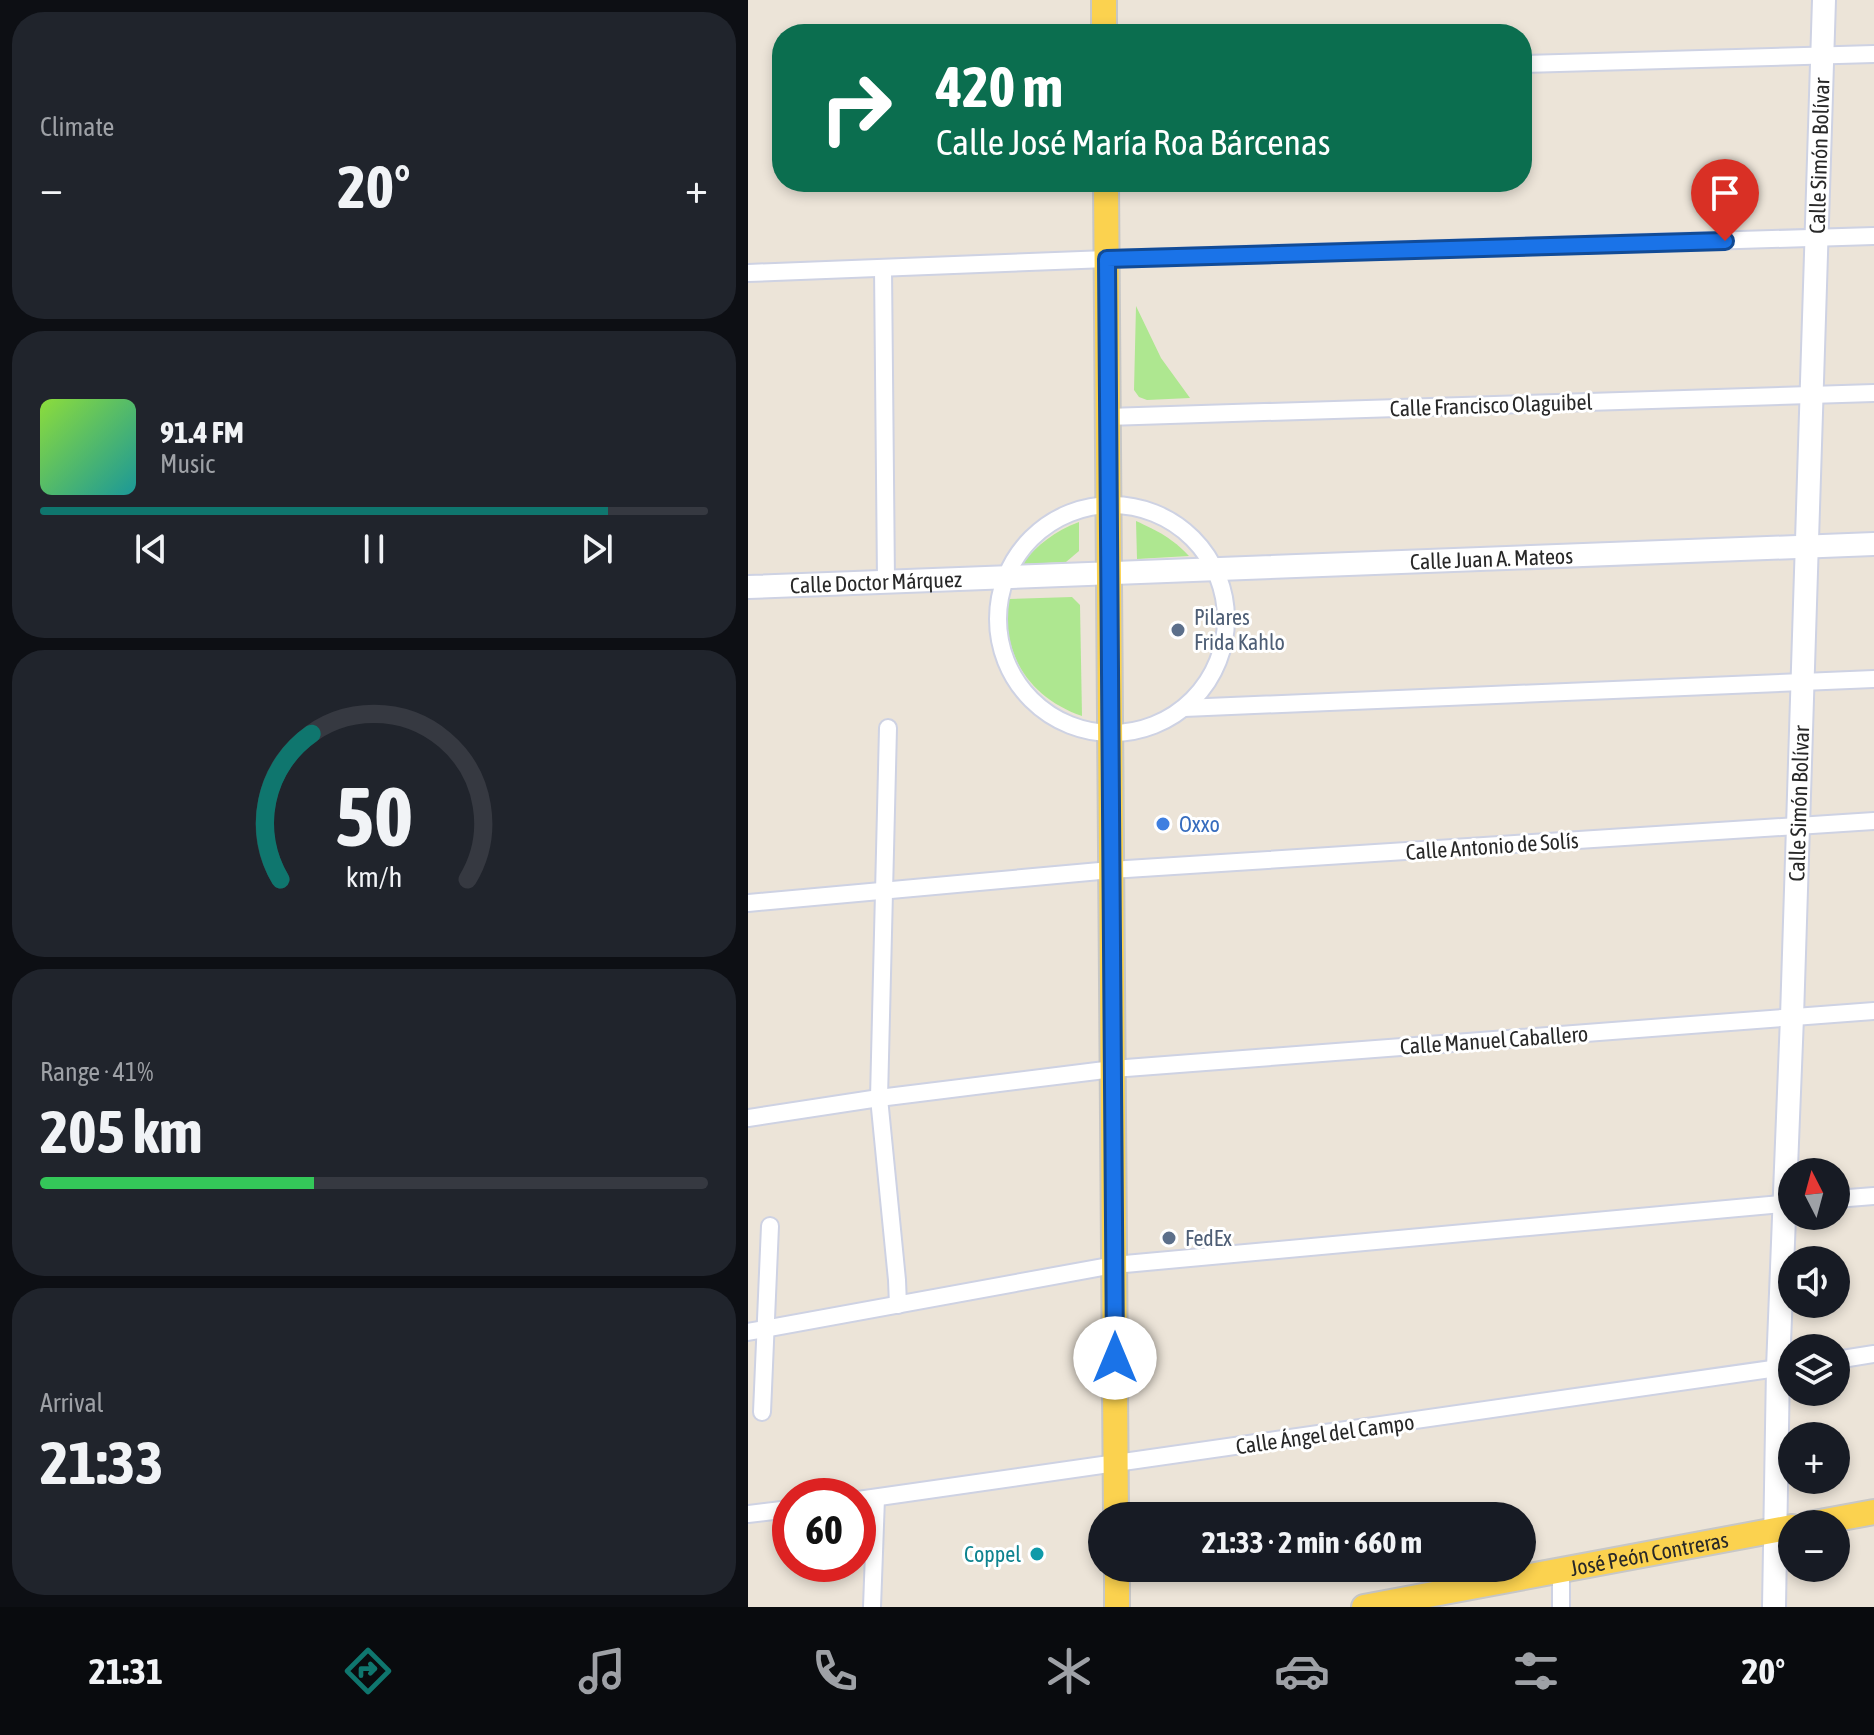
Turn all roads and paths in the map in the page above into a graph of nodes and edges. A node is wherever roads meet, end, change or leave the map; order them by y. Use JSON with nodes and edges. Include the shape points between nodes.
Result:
{"nodes":[{"id":1,"x":1104,"y":0,"type":"edge"},
{"id":2,"x":1824,"y":0,"type":"edge"},
{"id":3,"x":1104,"y":24,"type":"edge"},
{"id":4,"x":1874,"y":54,"type":"edge"},
{"id":5,"x":1822,"y":56,"type":"junction"},
{"id":6,"x":1532,"y":64,"type":"edge"},
{"id":7,"x":1106,"y":192,"type":"edge"},
{"id":8,"x":1874,"y":236,"type":"edge"},
{"id":9,"x":1817,"y":238,"type":"junction"},
{"id":10,"x":1107,"y":259,"type":"junction"},
{"id":11,"x":883,"y":268,"type":"junction"},
{"id":12,"x":748,"y":273,"type":"edge"},
{"id":13,"x":1874,"y":393,"type":"edge"},
{"id":14,"x":1812,"y":395,"type":"junction"},
{"id":15,"x":1107,"y":417,"type":"junction"},
{"id":16,"x":1108,"y":506,"type":"junction"},
{"id":17,"x":1874,"y":544,"type":"edge"},
{"id":18,"x":1806,"y":546,"type":"junction"},
{"id":19,"x":1215,"y":570,"type":"junction"},
{"id":20,"x":1108,"y":574,"type":"junction"},
{"id":21,"x":1005,"y":578,"type":"junction"},
{"id":22,"x":886,"y":581,"type":"junction"},
{"id":23,"x":748,"y":587,"type":"edge"},
{"id":24,"x":1874,"y":679,"type":"edge"},
{"id":25,"x":1801,"y":682,"type":"junction"},
{"id":26,"x":1184,"y":708,"type":"junction"},
{"id":27,"x":888,"y":728,"type":"dead end"},
{"id":28,"x":1110,"y":733,"type":"junction"},
{"id":29,"x":1874,"y":821,"type":"edge"},
{"id":30,"x":1797,"y":826,"type":"junction"},
{"id":31,"x":1111,"y":870,"type":"junction"},
{"id":32,"x":884,"y":891,"type":"junction"},
{"id":33,"x":748,"y":903,"type":"edge"},
{"id":34,"x":1874,"y":1011,"type":"edge"},
{"id":35,"x":1792,"y":1017,"type":"junction"},
{"id":36,"x":1113,"y":1069,"type":"junction"},
{"id":37,"x":879,"y":1098,"type":"junction"},
{"id":38,"x":748,"y":1118,"type":"edge"},
{"id":39,"x":1789,"y":1158,"type":"edge"},
{"id":40,"x":1874,"y":1196,"type":"edge"},
{"id":41,"x":1850,"y":1198,"type":"edge"},
{"id":42,"x":1778,"y":1205,"type":"edge"},
{"id":43,"x":770,"y":1226,"type":"dead end"},
{"id":44,"x":1788,"y":1230,"type":"edge"},
{"id":45,"x":1114,"y":1265,"type":"junction"},
{"id":46,"x":898,"y":1305,"type":"junction"},
{"id":47,"x":765,"y":1329,"type":"junction"},
{"id":48,"x":748,"y":1332,"type":"edge"},
{"id":49,"x":1786,"y":1334,"type":"edge"},
{"id":50,"x":1874,"y":1354,"type":"edge"},
{"id":51,"x":1850,"y":1358,"type":"edge"},
{"id":52,"x":1778,"y":1368,"type":"edge"},
{"id":53,"x":1785,"y":1406,"type":"edge"},
{"id":54,"x":762,"y":1412,"type":"dead end"},
{"id":55,"x":1116,"y":1464,"type":"junction"},
{"id":56,"x":876,"y":1498,"type":"edge"},
{"id":57,"x":1116,"y":1502,"type":"edge"},
{"id":58,"x":1784,"y":1510,"type":"edge"},
{"id":59,"x":772,"y":1511,"type":"edge"},
{"id":60,"x":1874,"y":1512,"type":"edge"},
{"id":61,"x":748,"y":1514,"type":"edge"},
{"id":62,"x":1850,"y":1516,"type":"edge"},
{"id":63,"x":1778,"y":1530,"type":"edge"},
{"id":64,"x":1561,"y":1570,"type":"junction"},
{"id":65,"x":1778,"y":1576,"type":"edge"},
{"id":66,"x":873,"y":1582,"type":"edge"},
{"id":67,"x":1117,"y":1582,"type":"edge"},
{"id":68,"x":872,"y":1607,"type":"edge"},
{"id":69,"x":1117,"y":1607,"type":"edge"},
{"id":70,"x":1364,"y":1607,"type":"edge"},
{"id":71,"x":1561,"y":1607,"type":"edge"},
{"id":72,"x":1774,"y":1607,"type":"edge"}],
"edges":[{"from":1,"to":3,"type":"main road"},
{"from":2,"to":5,"type":"street","name":"Calle Simón Bolívar"},
{"from":4,"to":5,"type":"street"},
{"from":5,"to":6,"type":"street"},
{"from":5,"to":9,"type":"street","name":"Calle Simón Bolívar"},
{"from":7,"to":10,"type":"main road"},
{"from":8,"to":9,"type":"street"},
{"from":9,"to":10,"type":"street"},
{"from":9,"to":14,"type":"street","name":"Calle Simón Bolívar"},
{"from":10,"to":11,"type":"street"},
{"from":10,"to":15,"type":"main road"},
{"from":11,"to":12,"type":"street"},
{"from":11,"to":22,"type":"street"},
{"from":13,"to":14,"type":"street","name":"Calle Francisco Olaguibel"},
{"from":14,"to":15,"type":"street","name":"Calle Francisco Olaguibel"},
{"from":14,"to":18,"type":"street","name":"Calle Simón Bolívar"},
{"from":15,"to":16,"type":"main road"},
{"from":16,"to":19,"type":"street","via":[[1172,522],[1190,536]]},
{"from":16,"to":20,"type":"main road"},
{"from":16,"to":21,"type":"street","via":[[1062,517],[1038,532]]},
{"from":17,"to":18,"type":"street","name":"Calle Juan A. Mateos"},
{"from":18,"to":19,"type":"street","name":"Calle Juan A. Mateos"},
{"from":18,"to":25,"type":"street","name":"Calle Simón Bolívar"},
{"from":19,"to":20,"type":"street","name":"Calle Juan A. Mateos"},
{"from":19,"to":26,"type":"street","via":[[1224,595],[1224,645],[1202,690]]},
{"from":20,"to":21,"type":"street","name":"Calle Doctor Márquez"},
{"from":20,"to":28,"type":"main road"},
{"from":21,"to":22,"type":"street","name":"Calle Doctor Márquez"},
{"from":21,"to":28,"type":"street","via":[[998,634],[1019,687],[1063,723]]},
{"from":22,"to":23,"type":"street","name":"Calle Doctor Márquez"},
{"from":24,"to":25,"type":"street"},
{"from":25,"to":26,"type":"street"},
{"from":25,"to":30,"type":"street","name":"Calle Simón Bolívar"},
{"from":26,"to":28,"type":"street","via":[[1136,731]]},
{"from":27,"to":32,"type":"street"},
{"from":28,"to":31,"type":"main road"},
{"from":29,"to":30,"type":"street","name":"Calle Antonio de Solís"},
{"from":30,"to":31,"type":"street","name":"Calle Antonio de Solís"},
{"from":30,"to":35,"type":"street","name":"Calle Simón Bolívar"},
{"from":31,"to":32,"type":"street","name":"Calle Antonio de Solís"},
{"from":31,"to":36,"type":"main road"},
{"from":32,"to":33,"type":"street","name":"Calle Antonio de Solís"},
{"from":32,"to":37,"type":"street"},
{"from":34,"to":35,"type":"street","name":"Calle Manuel Caballero"},
{"from":35,"to":36,"type":"street","name":"Calle Manuel Caballero"},
{"from":35,"to":39,"type":"street","name":"Calle Simón Bolívar"},
{"from":36,"to":37,"type":"street","name":"Calle Manuel Caballero"},
{"from":36,"to":45,"type":"main road"},
{"from":37,"to":38,"type":"street","name":"Calle Manuel Caballero"},
{"from":37,"to":46,"type":"street"},
{"from":40,"to":41,"type":"street"},
{"from":42,"to":45,"type":"street"},
{"from":43,"to":47,"type":"street"},
{"from":44,"to":49,"type":"street","name":"Calle Simón Bolívar"},
{"from":45,"to":46,"type":"street"},
{"from":45,"to":55,"type":"main road"},
{"from":46,"to":47,"type":"street"},
{"from":47,"to":48,"type":"street"},
{"from":47,"to":54,"type":"street"},
{"from":50,"to":51,"type":"street"},
{"from":52,"to":55,"type":"street","name":"Calle Ángel del Campo"},
{"from":53,"to":58,"type":"street","name":"Calle Simón Bolívar"},
{"from":55,"to":56,"type":"street","name":"Calle Ángel del Campo"},
{"from":55,"to":57,"type":"main road"},
{"from":59,"to":61,"type":"street"},
{"from":60,"to":62,"type":"main road"},
{"from":63,"to":64,"type":"main road","name":"José Peón Contreras"},
{"from":64,"to":70,"type":"main road","name":"José Peón Contreras"},
{"from":64,"to":71,"type":"street"},
{"from":65,"to":72,"type":"street","name":"Calle Simón Bolívar"},
{"from":66,"to":68,"type":"street"},
{"from":67,"to":69,"type":"main road"}]}
